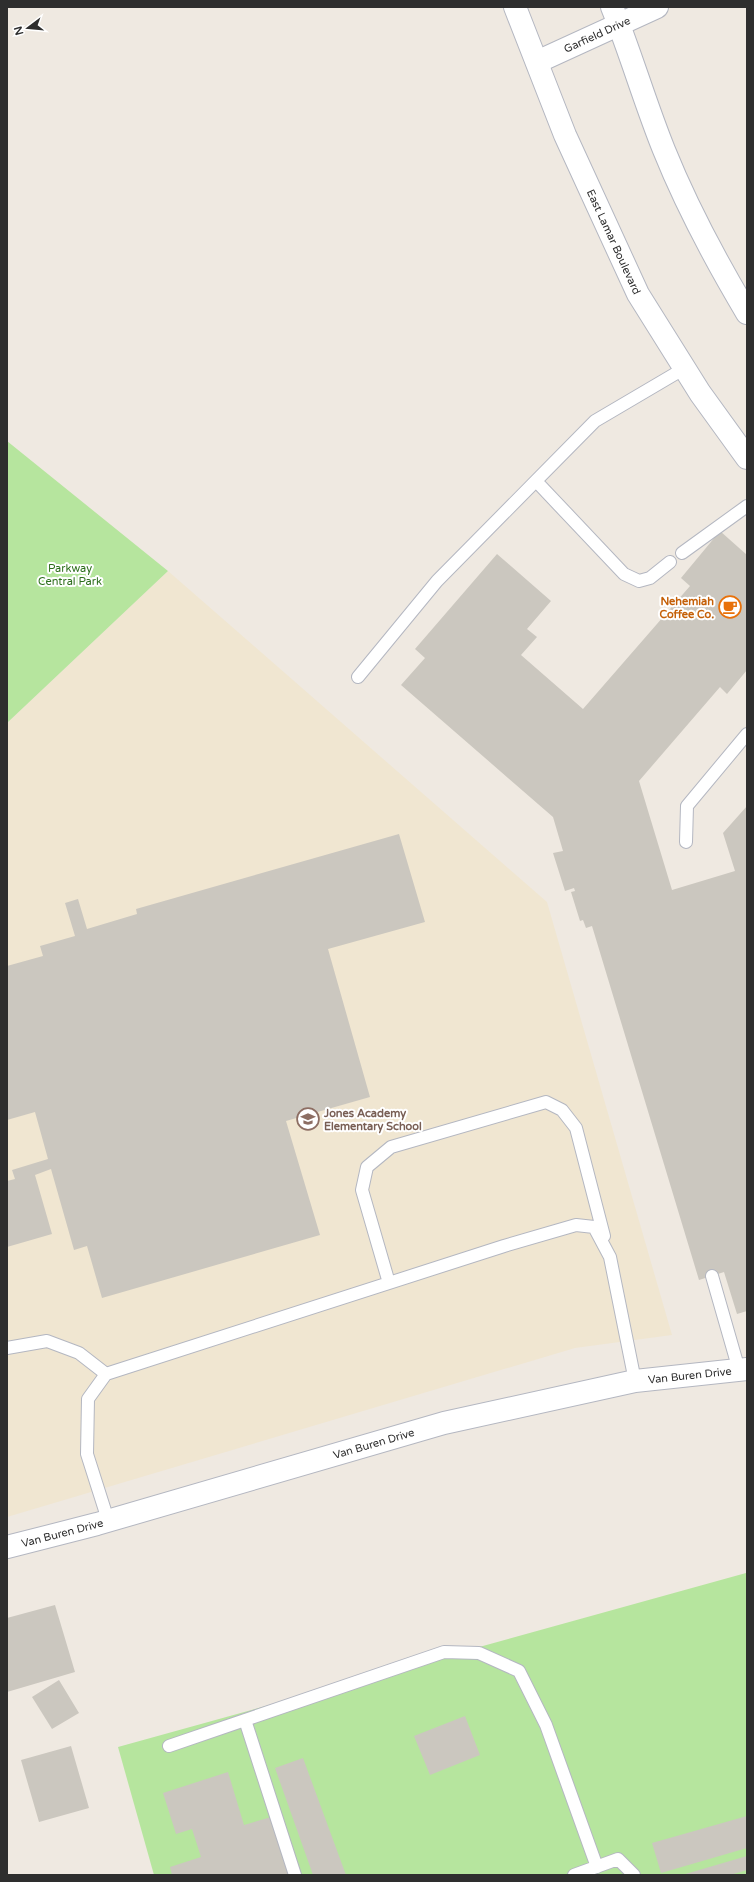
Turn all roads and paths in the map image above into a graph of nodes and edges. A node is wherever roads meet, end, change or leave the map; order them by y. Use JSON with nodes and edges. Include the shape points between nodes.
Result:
{"nodes":[{"id":1,"x":515,"y":7,"type":"edge"},
{"id":2,"x":658,"y":7,"type":"edge"},
{"id":3,"x":615,"y":16,"type":"edge"},
{"id":4,"x":537,"y":62,"type":"junction"},
{"id":5,"x":747,"y":313,"type":"edge"},
{"id":6,"x":685,"y":368,"type":"junction"},
{"id":7,"x":747,"y":458,"type":"edge"},
{"id":8,"x":536,"y":482,"type":"junction"},
{"id":9,"x":747,"y":506,"type":"edge"},
{"id":10,"x":682,"y":552,"type":"dead end"},
{"id":11,"x":670,"y":562,"type":"dead end"},
{"id":12,"x":358,"y":677,"type":"dead end"},
{"id":13,"x":747,"y":734,"type":"edge"},
{"id":14,"x":686,"y":842,"type":"dead end"},
{"id":15,"x":608,"y":1254,"type":"junction"},
{"id":16,"x":712,"y":1276,"type":"dead end"},
{"id":17,"x":389,"y":1283,"type":"junction"},
{"id":18,"x":7,"y":1348,"type":"edge"},
{"id":19,"x":743,"y":1369,"type":"edge"},
{"id":20,"x":106,"y":1374,"type":"junction"},
{"id":21,"x":635,"y":1382,"type":"junction"},
{"id":22,"x":108,"y":1520,"type":"junction"},
{"id":23,"x":7,"y":1547,"type":"edge"},
{"id":24,"x":245,"y":1720,"type":"junction"},
{"id":25,"x":169,"y":1746,"type":"dead end"},
{"id":26,"x":597,"y":1867,"type":"junction"},
{"id":27,"x":295,"y":1875,"type":"edge"},
{"id":28,"x":574,"y":1875,"type":"edge"},
{"id":29,"x":634,"y":1875,"type":"edge"}],
"edges":[{"from":1,"to":4,"type":"street","name":"East Lamar Boulevard"},
{"from":2,"to":3,"type":"street","name":"Garfield Drive"},
{"from":3,"to":4,"type":"street","name":"Garfield Drive"},
{"from":3,"to":5,"type":"street","via":[[664,150],[696,221]]},
{"from":4,"to":6,"type":"street","name":"East Lamar Boulevard","via":[[565,135],[638,294]]},
{"from":6,"to":7,"type":"street","name":"East Lamar Boulevard"},
{"from":6,"to":8,"type":"lane","via":[[595,421]]},
{"from":8,"to":11,"type":"lane","via":[[624,574],[639,581],[650,578]]},
{"from":8,"to":12,"type":"lane","via":[[437,581]]},
{"from":9,"to":10,"type":"lane"},
{"from":13,"to":14,"type":"lane","via":[[687,806]]},
{"from":15,"to":17,"type":"lane","via":[[594,1227],[576,1225]]},
{"from":15,"to":17,"type":"lane","via":[[576,1128],[562,1110],[546,1102],[391,1147],[367,1167],[362,1190]]},
{"from":15,"to":21,"type":"lane"},
{"from":16,"to":19,"type":"lane"},
{"from":17,"to":20,"type":"lane"},
{"from":18,"to":20,"type":"lane","via":[[48,1341],[79,1353]]},
{"from":19,"to":21,"type":"street","name":"Van Buren Drive"},
{"from":20,"to":22,"type":"lane","via":[[88,1399],[87,1454]]},
{"from":21,"to":22,"type":"street","name":"Van Buren Drive","via":[[444,1423]]},
{"from":22,"to":23,"type":"street","name":"Van Buren Drive"},
{"from":24,"to":25,"type":"lane"},
{"from":24,"to":26,"type":"lane","via":[[444,1652],[479,1653],[519,1671],[546,1725]]},
{"from":24,"to":27,"type":"lane"},
{"from":26,"to":28,"type":"lane"},
{"from":26,"to":29,"type":"lane","via":[[618,1859]]}]}
